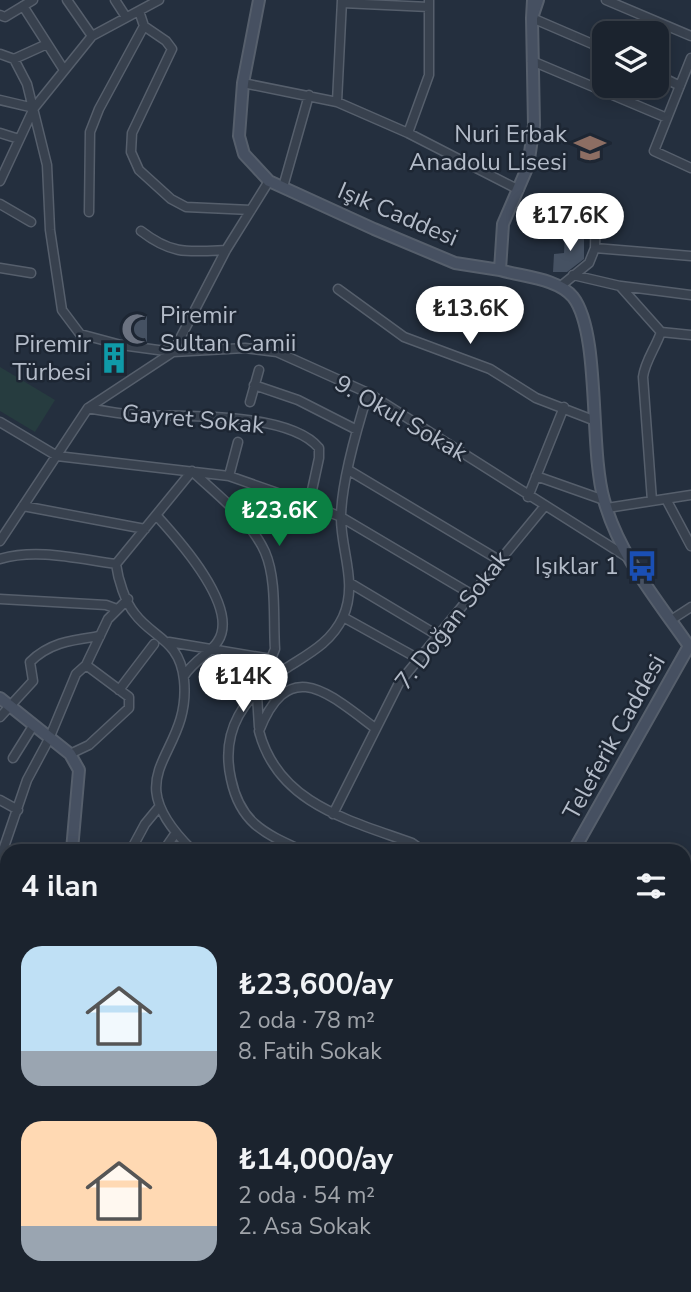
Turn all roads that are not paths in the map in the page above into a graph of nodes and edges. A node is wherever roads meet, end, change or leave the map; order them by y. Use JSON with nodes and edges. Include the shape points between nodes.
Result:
{"nodes":[{"id":1,"x":33,"y":0,"type":"edge"},
{"id":2,"x":68,"y":0,"type":"edge"},
{"id":3,"x":114,"y":0,"type":"edge"},
{"id":4,"x":159,"y":0,"type":"edge"},
{"id":5,"x":259,"y":0,"type":"edge"},
{"id":6,"x":535,"y":0,"type":"edge"},
{"id":7,"x":606,"y":0,"type":"edge"},
{"id":8,"x":342,"y":2,"type":"edge"},
{"id":9,"x":429,"y":4,"type":"edge"},
{"id":10,"x":23,"y":6,"type":"junction"},
{"id":11,"x":139,"y":11,"type":"junction"},
{"id":12,"x":0,"y":15,"type":"edge"},
{"id":13,"x":126,"y":17,"type":"junction"},
{"id":14,"x":532,"y":18,"type":"junction"},
{"id":15,"x":144,"y":26,"type":"junction"},
{"id":16,"x":92,"y":36,"type":"junction"},
{"id":17,"x":691,"y":36,"type":"edge"},
{"id":18,"x":47,"y":44,"type":"junction"},
{"id":19,"x":592,"y":44,"type":"edge"},
{"id":20,"x":0,"y":54,"type":"edge"},
{"id":21,"x":691,"y":58,"type":"edge"},
{"id":22,"x":14,"y":59,"type":"junction"},
{"id":23,"x":533,"y":61,"type":"junction"},
{"id":24,"x":689,"y":69,"type":"edge"},
{"id":25,"x":64,"y":70,"type":"junction"},
{"id":26,"x":669,"y":80,"type":"edge"},
{"id":27,"x":243,"y":83,"type":"junction"},
{"id":28,"x":680,"y":86,"type":"junction"},
{"id":29,"x":309,"y":95,"type":"junction"},
{"id":30,"x":0,"y":100,"type":"edge"},
{"id":31,"x":337,"y":102,"type":"junction"},
{"id":32,"x":34,"y":108,"type":"junction"},
{"id":33,"x":667,"y":118,"type":"junction"},
{"id":34,"x":0,"y":133,"type":"edge"},
{"id":35,"x":408,"y":133,"type":"junction"},
{"id":36,"x":19,"y":139,"type":"junction"},
{"id":37,"x":691,"y":168,"type":"edge"},
{"id":38,"x":0,"y":180,"type":"edge"},
{"id":39,"x":269,"y":181,"type":"junction"},
{"id":40,"x":283,"y":187,"type":"junction"},
{"id":41,"x":519,"y":190,"type":"junction"},
{"id":42,"x":0,"y":204,"type":"edge"},
{"id":43,"x":596,"y":208,"type":"dead end"},
{"id":44,"x":251,"y":210,"type":"junction"},
{"id":45,"x":89,"y":212,"type":"dead end"},
{"id":46,"x":31,"y":222,"type":"dead end"},
{"id":47,"x":141,"y":231,"type":"dead end"},
{"id":48,"x":595,"y":248,"type":"junction"},
{"id":49,"x":226,"y":250,"type":"junction"},
{"id":50,"x":691,"y":256,"type":"edge"},
{"id":51,"x":0,"y":268,"type":"edge"},
{"id":52,"x":500,"y":270,"type":"junction"},
{"id":53,"x":31,"y":273,"type":"dead end"},
{"id":54,"x":573,"y":275,"type":"junction"},
{"id":55,"x":562,"y":285,"type":"junction"},
{"id":56,"x":620,"y":286,"type":"junction"},
{"id":57,"x":338,"y":289,"type":"dead end"},
{"id":58,"x":691,"y":295,"type":"edge"},
{"id":59,"x":661,"y":332,"type":"junction"},
{"id":60,"x":691,"y":335,"type":"edge"},
{"id":61,"x":173,"y":352,"type":"junction"},
{"id":62,"x":259,"y":370,"type":"dead end"},
{"id":63,"x":254,"y":385,"type":"junction"},
{"id":64,"x":368,"y":393,"type":"junction"},
{"id":65,"x":250,"y":402,"type":"dead end"},
{"id":66,"x":564,"y":407,"type":"junction"},
{"id":67,"x":89,"y":408,"type":"junction"},
{"id":68,"x":593,"y":420,"type":"junction"},
{"id":69,"x":0,"y":422,"type":"edge"},
{"id":70,"x":357,"y":430,"type":"junction"},
{"id":71,"x":238,"y":443,"type":"dead end"},
{"id":72,"x":57,"y":456,"type":"junction"},
{"id":73,"x":192,"y":471,"type":"junction"},
{"id":74,"x":350,"y":471,"type":"junction"},
{"id":75,"x":229,"y":476,"type":"junction"},
{"id":76,"x":536,"y":476,"type":"junction"},
{"id":77,"x":691,"y":495,"type":"edge"},
{"id":78,"x":528,"y":497,"type":"junction"},
{"id":79,"x":666,"y":499,"type":"junction"},
{"id":80,"x":652,"y":501,"type":"junction"},
{"id":81,"x":309,"y":504,"type":"junction"},
{"id":82,"x":606,"y":504,"type":"junction"},
{"id":83,"x":23,"y":506,"type":"junction"},
{"id":84,"x":544,"y":507,"type":"junction"},
{"id":85,"x":156,"y":515,"type":"junction"},
{"id":86,"x":341,"y":517,"type":"junction"},
{"id":87,"x":145,"y":528,"type":"junction"},
{"id":88,"x":0,"y":541,"type":"edge"},
{"id":89,"x":691,"y":546,"type":"edge"},
{"id":90,"x":627,"y":557,"type":"junction"},
{"id":91,"x":0,"y":559,"type":"edge"},
{"id":92,"x":499,"y":560,"type":"junction"},
{"id":93,"x":116,"y":564,"type":"junction"},
{"id":94,"x":350,"y":583,"type":"junction"},
{"id":95,"x":471,"y":594,"type":"junction"},
{"id":96,"x":0,"y":598,"type":"edge"},
{"id":97,"x":128,"y":599,"type":"junction"},
{"id":98,"x":691,"y":607,"type":"edge"},
{"id":99,"x":117,"y":609,"type":"junction"},
{"id":100,"x":343,"y":617,"type":"junction"},
{"id":101,"x":671,"y":620,"type":"junction"},
{"id":102,"x":437,"y":635,"type":"junction"},
{"id":103,"x":100,"y":636,"type":"junction"},
{"id":104,"x":169,"y":642,"type":"junction"},
{"id":105,"x":154,"y":645,"type":"dead end"},
{"id":106,"x":211,"y":648,"type":"junction"},
{"id":107,"x":417,"y":658,"type":"junction"},
{"id":108,"x":86,"y":665,"type":"junction"},
{"id":109,"x":184,"y":676,"type":"junction"},
{"id":110,"x":120,"y":690,"type":"junction"},
{"id":111,"x":257,"y":695,"type":"junction"},
{"id":112,"x":4,"y":703,"type":"edge"},
{"id":113,"x":0,"y":717,"type":"edge"},
{"id":114,"x":33,"y":726,"type":"junction"},
{"id":115,"x":375,"y":728,"type":"junction"},
{"id":116,"x":259,"y":731,"type":"junction"},
{"id":117,"x":49,"y":739,"type":"junction"},
{"id":118,"x":70,"y":754,"type":"junction"},
{"id":119,"x":13,"y":758,"type":"dead end"},
{"id":120,"x":0,"y":800,"type":"edge"},
{"id":121,"x":159,"y":807,"type":"junction"},
{"id":122,"x":18,"y":810,"type":"junction"},
{"id":123,"x":334,"y":814,"type":"junction"},
{"id":124,"x":175,"y":834,"type":"junction"},
{"id":125,"x":7,"y":844,"type":"edge"},
{"id":126,"x":73,"y":844,"type":"edge"},
{"id":127,"x":134,"y":844,"type":"edge"},
{"id":128,"x":168,"y":844,"type":"edge"},
{"id":129,"x":185,"y":844,"type":"edge"},
{"id":130,"x":287,"y":844,"type":"edge"},
{"id":131,"x":413,"y":844,"type":"edge"},
{"id":132,"x":577,"y":844,"type":"edge"}],
"edges":[{"from":1,"to":10,"type":"street"},
{"from":2,"to":16,"type":"street"},
{"from":3,"to":13,"type":"street"},
{"from":4,"to":11,"type":"street"},
{"from":5,"to":27,"type":"main road","name":"Işık Caddesi"},
{"from":6,"to":14,"type":"main road"},
{"from":7,"to":17,"type":"street"},
{"from":8,"to":9,"type":"street"},
{"from":8,"to":31,"type":"street"},
{"from":9,"to":35,"type":"street","via":[[429,75]]},
{"from":10,"to":12,"type":"street","via":[[5,17]]},
{"from":10,"to":18,"type":"street"},
{"from":11,"to":13,"type":"street"},
{"from":11,"to":15,"type":"street"},
{"from":13,"to":16,"type":"street"},
{"from":14,"to":19,"type":"street"},
{"from":14,"to":23,"type":"main road"},
{"from":15,"to":44,"type":"street","via":[[172,49],[132,133],[131,152],[139,170],[171,199],[186,206]]},
{"from":15,"to":45,"type":"street","via":[[90,132]]},
{"from":16,"to":25,"type":"street"},
{"from":18,"to":22,"type":"street"},
{"from":18,"to":25,"type":"street"},
{"from":20,"to":22,"type":"street"},
{"from":21,"to":24,"type":"street"},
{"from":22,"to":32,"type":"street","name":"9. Okul Sokak"},
{"from":23,"to":33,"type":"street"},
{"from":23,"to":41,"type":"main road","via":[[534,125]]},
{"from":24,"to":28,"type":"street"},
{"from":25,"to":32,"type":"street"},
{"from":26,"to":28,"type":"street"},
{"from":27,"to":29,"type":"street"},
{"from":27,"to":39,"type":"main road","name":"Işık Caddesi","via":[[239,136],[244,154]]},
{"from":28,"to":33,"type":"street"},
{"from":29,"to":31,"type":"street"},
{"from":29,"to":40,"type":"street"},
{"from":30,"to":32,"type":"street"},
{"from":31,"to":35,"type":"street"},
{"from":32,"to":36,"type":"street"},
{"from":32,"to":61,"type":"street","name":"9. Okul Sokak","via":[[47,164],[50,230],[62,310],[69,323],[80,334],[100,341]]},
{"from":33,"to":37,"type":"street","via":[[654,151]]},
{"from":34,"to":36,"type":"street"},
{"from":35,"to":41,"type":"street"},
{"from":36,"to":38,"type":"street"},
{"from":39,"to":40,"type":"main road","name":"Işık Caddesi"},
{"from":39,"to":44,"type":"street"},
{"from":40,"to":52,"type":"main road","name":"Işık Caddesi","via":[[455,263]]},
{"from":41,"to":52,"type":"main road","via":[[503,224]]},
{"from":42,"to":46,"type":"street"},
{"from":43,"to":48,"type":"street"},
{"from":44,"to":49,"type":"street"},
{"from":47,"to":49,"type":"street","via":[[162,247],[177,251]]},
{"from":48,"to":50,"type":"street"},
{"from":48,"to":54,"type":"street","via":[[589,264]]},
{"from":49,"to":61,"type":"street"},
{"from":51,"to":53,"type":"street"},
{"from":52,"to":55,"type":"main road"},
{"from":54,"to":55,"type":"street"},
{"from":54,"to":56,"type":"street"},
{"from":55,"to":68,"type":"main road","name":"Teleferik Caddesi","via":[[575,299],[588,330]]},
{"from":56,"to":58,"type":"street"},
{"from":56,"to":59,"type":"street"},
{"from":57,"to":66,"type":"street","via":[[404,337],[490,369],[536,398]]},
{"from":59,"to":60,"type":"street"},
{"from":59,"to":80,"type":"street","via":[[643,377]]},
{"from":61,"to":64,"type":"street","name":"9. Okul Sokak","via":[[245,348],[277,352]]},
{"from":61,"to":67,"type":"street"},
{"from":62,"to":63,"type":"street"},
{"from":63,"to":65,"type":"street"},
{"from":63,"to":70,"type":"street","via":[[298,400]]},
{"from":64,"to":70,"type":"street"},
{"from":64,"to":78,"type":"street","name":"9. Okul Sokak"},
{"from":66,"to":68,"type":"street"},
{"from":66,"to":76,"type":"street"},
{"from":67,"to":72,"type":"street"},
{"from":67,"to":81,"type":"street","name":"Gayret Sokak","via":[[264,422],[303,435],[319,448],[320,458]]},
{"from":68,"to":82,"type":"main road","name":"Teleferik Caddesi"},
{"from":69,"to":72,"type":"street"},
{"from":70,"to":74,"type":"street"},
{"from":71,"to":75,"type":"street"},
{"from":72,"to":73,"type":"street"},
{"from":72,"to":83,"type":"street"},
{"from":73,"to":75,"type":"street"},
{"from":73,"to":85,"type":"street"},
{"from":73,"to":106,"type":"street","via":[[249,526],[265,553],[273,614],[275,649],[271,659]]},
{"from":74,"to":86,"type":"street"},
{"from":74,"to":92,"type":"street"},
{"from":75,"to":81,"type":"street"},
{"from":76,"to":78,"type":"street"},
{"from":76,"to":82,"type":"street"},
{"from":77,"to":79,"type":"street"},
{"from":78,"to":84,"type":"street","name":"9. Okul Sokak"},
{"from":79,"to":80,"type":"street"},
{"from":79,"to":89,"type":"street"},
{"from":80,"to":82,"type":"street"},
{"from":81,"to":86,"type":"street"},
{"from":82,"to":90,"type":"main road","name":"Teleferik Caddesi"},
{"from":83,"to":87,"type":"street"},
{"from":83,"to":88,"type":"street"},
{"from":84,"to":90,"type":"street","name":"9. Okul Sokak"},
{"from":84,"to":92,"type":"street","name":"7. Doğan Sokak"},
{"from":85,"to":87,"type":"street"},
{"from":85,"to":106,"type":"street","via":[[200,568],[217,602],[222,627]]},
{"from":86,"to":94,"type":"street"},
{"from":86,"to":95,"type":"street"},
{"from":87,"to":93,"type":"street"},
{"from":90,"to":101,"type":"main road","name":"Teleferik Caddesi"},
{"from":91,"to":93,"type":"street","via":[[16,554],[50,555]]},
{"from":92,"to":95,"type":"street","name":"7. Doğan Sokak"},
{"from":93,"to":97,"type":"street"},
{"from":94,"to":100,"type":"street"},
{"from":94,"to":102,"type":"street"},
{"from":95,"to":102,"type":"street","name":"7. Doğan Sokak"},
{"from":96,"to":99,"type":"street"},
{"from":97,"to":99,"type":"street"},
{"from":97,"to":104,"type":"street","via":[[135,614]]},
{"from":98,"to":101,"type":"street"},
{"from":99,"to":103,"type":"street"},
{"from":100,"to":107,"type":"street"},
{"from":100,"to":111,"type":"street","via":[[316,653],[284,670]]},
{"from":101,"to":132,"type":"main road","name":"Teleferik Caddesi","via":[[689,646]]},
{"from":102,"to":107,"type":"street","name":"7. Doğan Sokak"},
{"from":103,"to":108,"type":"street"},
{"from":103,"to":112,"type":"street","via":[[57,642],[38,654],[30,662],[33,681]]},
{"from":104,"to":106,"type":"street"},
{"from":104,"to":109,"type":"street"},
{"from":105,"to":110,"type":"street"},
{"from":106,"to":109,"type":"street"},
{"from":107,"to":115,"type":"street","name":"7. Doğan Sokak"},
{"from":108,"to":110,"type":"street"},
{"from":108,"to":117,"type":"street","via":[[76,674]]},
{"from":109,"to":121,"type":"street","via":[[180,728],[160,762],[155,790]]},
{"from":110,"to":118,"type":"street","via":[[129,697],[130,708],[89,745]]},
{"from":111,"to":116,"type":"street"},
{"from":111,"to":130,"type":"street","via":[[229,731],[226,748],[235,799],[248,819]]},
{"from":112,"to":113,"type":"street"},
{"from":112,"to":114,"type":"main road"},
{"from":114,"to":117,"type":"main road"},
{"from":114,"to":119,"type":"street"},
{"from":115,"to":116,"type":"street","via":[[324,692],[302,685],[286,690],[274,702]]},
{"from":115,"to":123,"type":"street","name":"7. Doğan Sokak"},
{"from":116,"to":123,"type":"street","via":[[263,748],[288,786]]},
{"from":117,"to":118,"type":"main road"},
{"from":117,"to":122,"type":"street","via":[[27,780]]},
{"from":118,"to":126,"type":"main road","via":[[79,770]]},
{"from":120,"to":122,"type":"street"},
{"from":121,"to":124,"type":"street"},
{"from":121,"to":127,"type":"street"},
{"from":122,"to":125,"type":"street"},
{"from":123,"to":131,"type":"street"},
{"from":124,"to":128,"type":"street"},
{"from":124,"to":129,"type":"street"}]}
